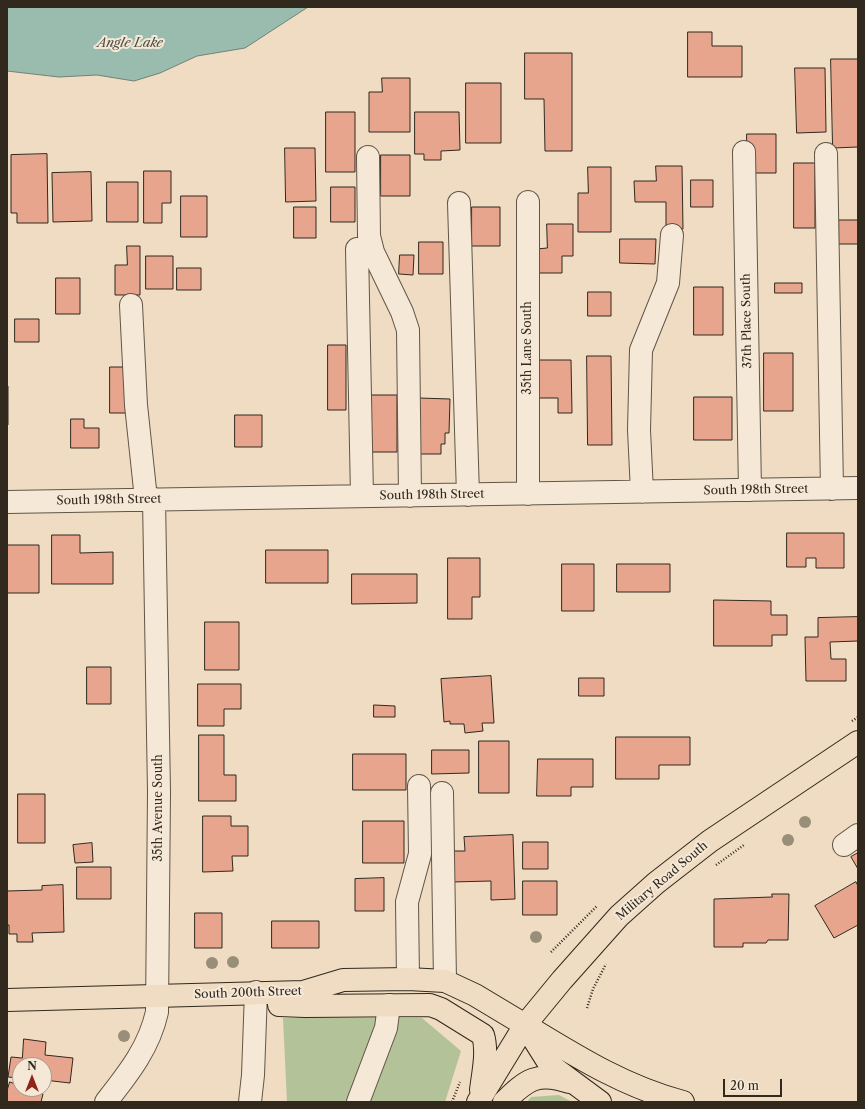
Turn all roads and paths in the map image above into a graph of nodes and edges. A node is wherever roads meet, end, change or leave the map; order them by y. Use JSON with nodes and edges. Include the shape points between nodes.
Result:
{"nodes":[{"id":1,"x":744,"y":152,"type":"dead end"},
{"id":2,"x":826,"y":154,"type":"dead end"},
{"id":3,"x":368,"y":157,"type":"dead end"},
{"id":4,"x":528,"y":202,"type":"dead end"},
{"id":5,"x":459,"y":203,"type":"dead end"},
{"id":6,"x":672,"y":235,"type":"dead end"},
{"id":7,"x":357,"y":250,"type":"dead end"},
{"id":8,"x":131,"y":305,"type":"dead end"},
{"id":9,"x":858,"y":488,"type":"edge"},
{"id":10,"x":832,"y":489,"type":"junction"},
{"id":11,"x":750,"y":490,"type":"junction"},
{"id":12,"x":642,"y":492,"type":"junction"},
{"id":13,"x":528,"y":494,"type":"junction"},
{"id":14,"x":468,"y":495,"type":"junction"},
{"id":15,"x":362,"y":496,"type":"junction"},
{"id":16,"x":410,"y":496,"type":"junction"},
{"id":17,"x":150,"y":500,"type":"junction"},
{"id":18,"x":7,"y":502,"type":"edge"},
{"id":19,"x":858,"y":742,"type":"edge"},
{"id":20,"x":419,"y":786,"type":"dead end"},
{"id":21,"x":442,"y":793,"type":"dead end"},
{"id":22,"x":746,"y":844,"type":"dead end"},
{"id":23,"x":714,"y":866,"type":"dead end"},
{"id":24,"x":610,"y":959,"type":"dead end"},
{"id":25,"x":408,"y":979,"type":"junction"},
{"id":26,"x":444,"y":981,"type":"junction"},
{"id":27,"x":256,"y":992,"type":"junction"},
{"id":28,"x":158,"y":996,"type":"junction"},
{"id":29,"x":7,"y":1000,"type":"edge"},
{"id":30,"x":389,"y":1005,"type":"junction"},
{"id":31,"x":587,"y":1008,"type":"dead end"},
{"id":32,"x":525,"y":1025,"type":"junction"},
{"id":33,"x":574,"y":1084,"type":"junction"},
{"id":34,"x":480,"y":1100,"type":"edge"},
{"id":35,"x":106,"y":1102,"type":"edge"},
{"id":36,"x":250,"y":1102,"type":"edge"},
{"id":37,"x":358,"y":1102,"type":"edge"},
{"id":38,"x":504,"y":1102,"type":"edge"},
{"id":39,"x":600,"y":1102,"type":"edge"},
{"id":40,"x":682,"y":1102,"type":"edge"}],
"edges":[{"from":1,"to":11,"type":"street","name":"37th Place South"},
{"from":2,"to":10,"type":"street"},
{"from":3,"to":16,"type":"street","via":[[369,236],[373,252],[408,330]]},
{"from":4,"to":13,"type":"street","name":"35th Lane South"},
{"from":5,"to":14,"type":"street"},
{"from":6,"to":12,"type":"street","via":[[668,283],[641,350]]},
{"from":7,"to":15,"type":"street"},
{"from":8,"to":17,"type":"street","name":"35th Avenue South","via":[[136,405]]},
{"from":9,"to":10,"type":"street","name":"South 198th Street"},
{"from":10,"to":11,"type":"street","name":"South 198th Street"},
{"from":11,"to":12,"type":"street","name":"South 198th Street"},
{"from":12,"to":13,"type":"street","name":"South 198th Street"},
{"from":13,"to":14,"type":"street","name":"South 198th Street"},
{"from":14,"to":16,"type":"street","name":"South 198th Street"},
{"from":15,"to":16,"type":"street","name":"South 198th Street"},
{"from":15,"to":17,"type":"street","name":"South 198th Street"},
{"from":17,"to":18,"type":"street","name":"South 198th Street"},
{"from":17,"to":28,"type":"street","name":"35th Avenue South","via":[[159,792]]},
{"from":19,"to":32,"type":"main road","name":"Military Road South","via":[[710,841],[656,883],[619,916]]},
{"from":20,"to":25,"type":"street","via":[[420,854],[407,902]]},
{"from":21,"to":26,"type":"street"},
{"from":22,"to":23,"type":"path"},
{"from":24,"to":31,"type":"path","via":[[593,989]]},
{"from":25,"to":26,"type":"main road","name":"South 200th Street"},
{"from":25,"to":27,"type":"main road","name":"South 200th Street","via":[[343,980],[304,992]]},
{"from":26,"to":32,"type":"main road","name":"South 200th Street","via":[[475,995]]},
{"from":27,"to":28,"type":"main road","name":"South 200th Street"},
{"from":27,"to":30,"type":"main road","via":[[272,1004]]},
{"from":27,"to":36,"type":"street"},
{"from":28,"to":29,"type":"main road","name":"South 200th Street"},
{"from":28,"to":35,"type":"street","name":"35th Avenue South","via":[[152,1032],[143,1052]]},
{"from":30,"to":34,"type":"main road","via":[[430,1005],[472,1026],[483,1035],[485,1055]]},
{"from":30,"to":37,"type":"street","via":[[386,1028]]},
{"from":32,"to":33,"type":"main road","via":[[550,1065]]},
{"from":32,"to":34,"type":"main road","name":"Military Road South"},
{"from":32,"to":40,"type":"main road","name":"South 200th Street","via":[[611,1076],[642,1090]]},
{"from":33,"to":38,"type":"main road","via":[[554,1077],[531,1080]]},
{"from":33,"to":39,"type":"main road"}]}
